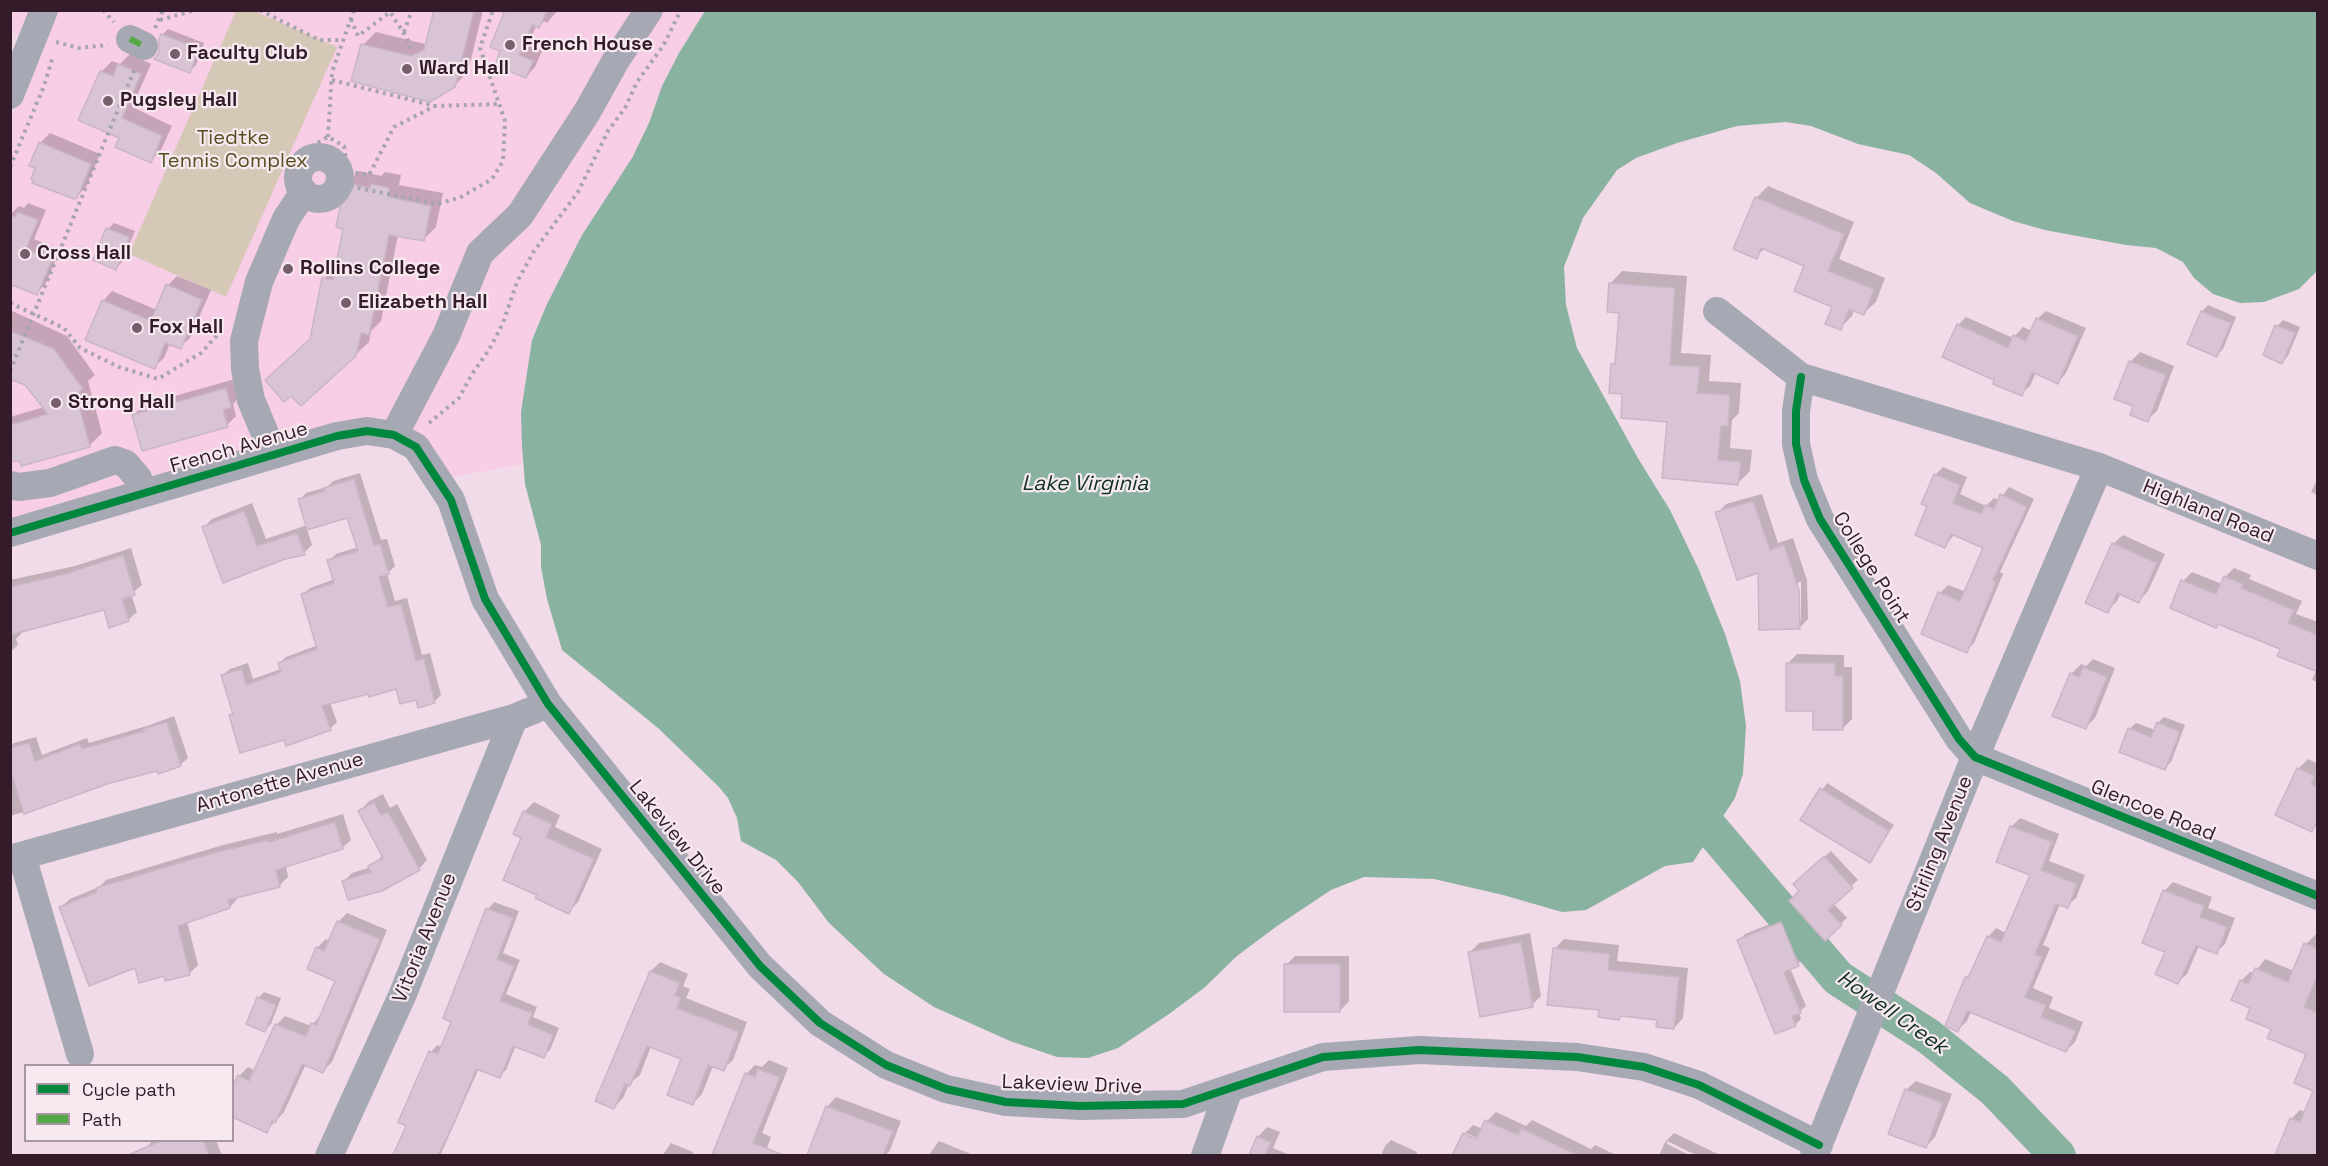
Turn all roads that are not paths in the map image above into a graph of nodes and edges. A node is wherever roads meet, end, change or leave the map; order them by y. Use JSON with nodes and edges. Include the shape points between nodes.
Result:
{"nodes":[{"id":1,"x":649,"y":10,"type":"edge"},
{"id":2,"x":53,"y":21,"type":"edge"},
{"id":3,"x":30,"y":45,"type":"edge"},
{"id":4,"x":10,"y":95,"type":"edge"},
{"id":5,"x":303,"y":195,"type":"road end"},
{"id":6,"x":1717,"y":311,"type":"dead end"},
{"id":7,"x":1801,"y":377,"type":"junction"},
{"id":8,"x":394,"y":435,"type":"junction"},
{"id":9,"x":274,"y":455,"type":"junction"},
{"id":10,"x":2099,"y":467,"type":"junction"},
{"id":11,"x":10,"y":485,"type":"edge"},
{"id":12,"x":142,"y":494,"type":"junction"},
{"id":13,"x":451,"y":500,"type":"joint"},
{"id":14,"x":10,"y":533,"type":"edge"},
{"id":15,"x":2318,"y":556,"type":"edge"},
{"id":16,"x":548,"y":704,"type":"junction"},
{"id":17,"x":514,"y":718,"type":"junction"},
{"id":18,"x":1975,"y":757,"type":"junction"},
{"id":19,"x":16,"y":857,"type":"edge"},
{"id":20,"x":2318,"y":896,"type":"edge"},
{"id":21,"x":80,"y":1054,"type":"dead end"},
{"id":22,"x":1229,"y":1089,"type":"junction"},
{"id":23,"x":1816,"y":1150,"type":"edge"},
{"id":24,"x":329,"y":1155,"type":"edge"},
{"id":25,"x":1205,"y":1155,"type":"edge"}],
"edges":[{"from":1,"to":8,"type":"street","via":[[520,215],[480,253],[446,336]]},
{"from":2,"to":3,"type":"street"},
{"from":3,"to":4,"type":"street"},
{"from":5,"to":9,"type":"street","via":[[286,219],[259,282],[244,341],[251,400]]},
{"from":6,"to":7,"type":"street"},
{"from":7,"to":10,"type":"street"},
{"from":7,"to":18,"type":"street","name":"College Point","via":[[1796,444],[1804,480],[1820,519],[1959,739]]},
{"from":8,"to":9,"type":"street","name":"French Avenue","via":[[367,431]]},
{"from":8,"to":13,"type":"street","name":"French Avenue","via":[[416,447]]},
{"from":9,"to":12,"type":"street","name":"French Avenue"},
{"from":10,"to":15,"type":"street","name":"Highland Road"},
{"from":10,"to":18,"type":"street","name":"Stirling Avenue"},
{"from":11,"to":12,"type":"street","via":[[50,483],[115,460],[126,464],[138,478]]},
{"from":12,"to":14,"type":"street","name":"French Avenue"},
{"from":13,"to":16,"type":"street","name":"Lakeview Drive","via":[[485,599]]},
{"from":16,"to":17,"type":"street","name":"Antonette Avenue"},
{"from":16,"to":22,"type":"street","name":"Lakeview Drive","via":[[760,966],[820,1023],[886,1065],[946,1089],[1016,1102],[1080,1106],[1183,1104]]},
{"from":17,"to":19,"type":"street","name":"Antonette Avenue"},
{"from":17,"to":24,"type":"street","name":"Vitoria Avenue","via":[[402,996]]},
{"from":18,"to":20,"type":"street","name":"Glencoe Road"},
{"from":18,"to":23,"type":"street","name":"Stirling Avenue"},
{"from":19,"to":21,"type":"street"},
{"from":22,"to":23,"type":"street","name":"Lakeview Drive","via":[[1323,1057],[1419,1050],[1577,1058],[1644,1068],[1699,1085]]},
{"from":22,"to":25,"type":"street"}]}
